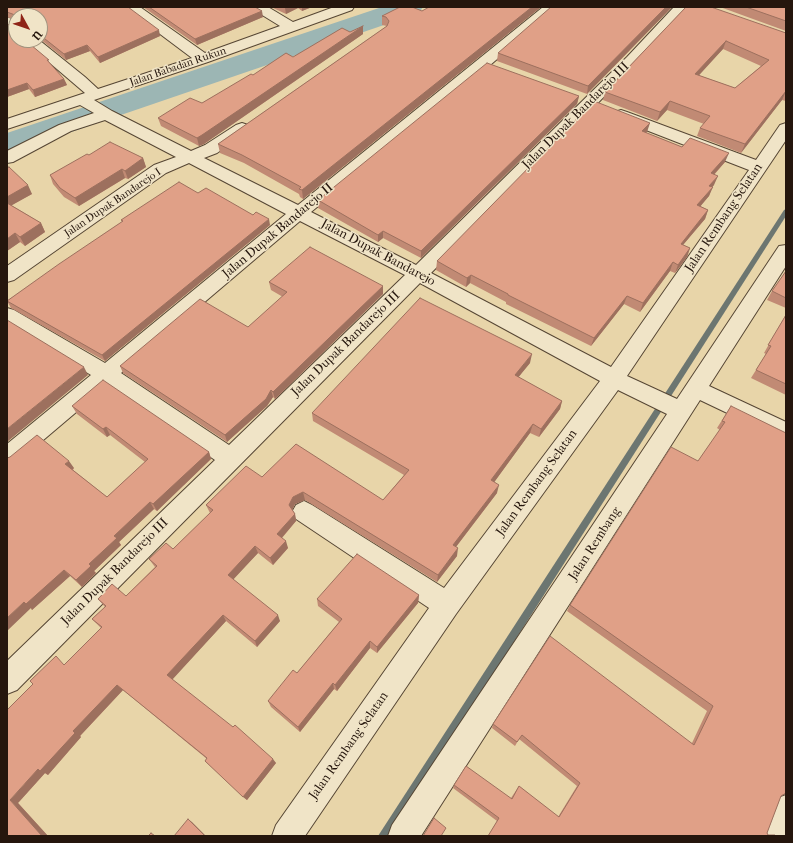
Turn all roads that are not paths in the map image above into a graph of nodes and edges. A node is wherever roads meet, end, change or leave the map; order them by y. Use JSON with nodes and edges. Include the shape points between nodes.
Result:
{"nodes":[{"id":1,"x":131,"y":7,"type":"edge"},
{"id":2,"x":258,"y":7,"type":"edge"},
{"id":3,"x":347,"y":7,"type":"edge"},
{"id":4,"x":551,"y":7,"type":"edge"},
{"id":5,"x":682,"y":7,"type":"edge"},
{"id":6,"x":291,"y":27,"type":"junction"},
{"id":7,"x":40,"y":48,"type":"edge"},
{"id":8,"x":203,"y":59,"type":"junction"},
{"id":9,"x":88,"y":99,"type":"junction"},
{"id":10,"x":583,"y":99,"type":"junction"},
{"id":11,"x":105,"y":113,"type":"junction"},
{"id":12,"x":256,"y":118,"type":"edge"},
{"id":13,"x":7,"y":124,"type":"edge"},
{"id":14,"x":786,"y":128,"type":"edge"},
{"id":15,"x":7,"y":158,"type":"edge"},
{"id":16,"x":190,"y":158,"type":"junction"},
{"id":17,"x":758,"y":167,"type":"junction"},
{"id":18,"x":300,"y":212,"type":"junction"},
{"id":19,"x":786,"y":251,"type":"edge"},
{"id":20,"x":7,"y":274,"type":"edge"},
{"id":21,"x":418,"y":274,"type":"junction"},
{"id":22,"x":7,"y":315,"type":"edge"},
{"id":23,"x":106,"y":374,"type":"junction"},
{"id":24,"x":614,"y":378,"type":"junction"},
{"id":25,"x":696,"y":389,"type":"junction"},
{"id":26,"x":678,"y":409,"type":"junction"},
{"id":27,"x":786,"y":432,"type":"edge"},
{"id":28,"x":7,"y":457,"type":"edge"},
{"id":29,"x":230,"y":458,"type":"junction"},
{"id":30,"x":304,"y":512,"type":"dead end"},
{"id":31,"x":447,"y":605,"type":"junction"},
{"id":32,"x":7,"y":680,"type":"edge"},
{"id":33,"x":786,"y":810,"type":"edge"},
{"id":34,"x":287,"y":836,"type":"edge"},
{"id":35,"x":403,"y":836,"type":"edge"},
{"id":36,"x":776,"y":836,"type":"edge"}],
"edges":[{"from":1,"to":8,"type":"street"},
{"from":2,"to":6,"type":"street"},
{"from":3,"to":6,"type":"street","name":"Jalan Babadan Rukun"},
{"from":4,"to":18,"type":"street","name":"Jalan Dupak Bandarejo II","via":[[491,66]]},
{"from":5,"to":10,"type":"street","name":"Jalan Dupak Bandarejo III","via":[[632,60]]},
{"from":6,"to":8,"type":"street","name":"Jalan Babadan Rukun"},
{"from":7,"to":9,"type":"street","name":"Jalan Dupak Bandarejo","via":[[80,80]]},
{"from":8,"to":9,"type":"street","name":"Jalan Babadan Rukun"},
{"from":9,"to":11,"type":"street","name":"Jalan Dupak Bandarejo"},
{"from":9,"to":13,"type":"street","name":"Jalan Babadan Rukun"},
{"from":10,"to":17,"type":"street"},
{"from":10,"to":21,"type":"street","name":"Jalan Dupak Bandarejo III"},
{"from":11,"to":15,"type":"street","via":[[65,128]]},
{"from":11,"to":16,"type":"street","name":"Jalan Dupak Bandarejo"},
{"from":12,"to":16,"type":"street","name":"Jalan Dupak Bandarejo I","via":[[212,149]]},
{"from":14,"to":17,"type":"street","name":"Jalan Rembang Selatan"},
{"from":16,"to":18,"type":"street","name":"Jalan Dupak Bandarejo"},
{"from":16,"to":20,"type":"street","name":"Jalan Dupak Bandarejo I","via":[[160,169]]},
{"from":17,"to":24,"type":"street","name":"Jalan Rembang Selatan"},
{"from":18,"to":21,"type":"street","name":"Jalan Dupak Bandarejo"},
{"from":18,"to":23,"type":"street","name":"Jalan Dupak Bandarejo II"},
{"from":19,"to":25,"type":"street","name":"Jalan Rembang"},
{"from":21,"to":24,"type":"street","name":"Jalan Dupak Bandarejo"},
{"from":21,"to":29,"type":"street","name":"Jalan Dupak Bandarejo III"},
{"from":22,"to":23,"type":"street"},
{"from":23,"to":28,"type":"street","name":"Jalan Dupak Bandarejo II"},
{"from":23,"to":29,"type":"street"},
{"from":24,"to":26,"type":"street","name":"Jalan Dupak Bandarejo"},
{"from":24,"to":31,"type":"street","name":"Jalan Rembang Selatan"},
{"from":25,"to":26,"type":"street","name":"Jalan Rembang"},
{"from":25,"to":27,"type":"street"},
{"from":26,"to":35,"type":"street","name":"Jalan Rembang"},
{"from":29,"to":32,"type":"street","name":"Jalan Dupak Bandarejo III"},
{"from":30,"to":31,"type":"street"},
{"from":31,"to":34,"type":"street","name":"Jalan Rembang Selatan"},
{"from":33,"to":36,"type":"street"}]}
